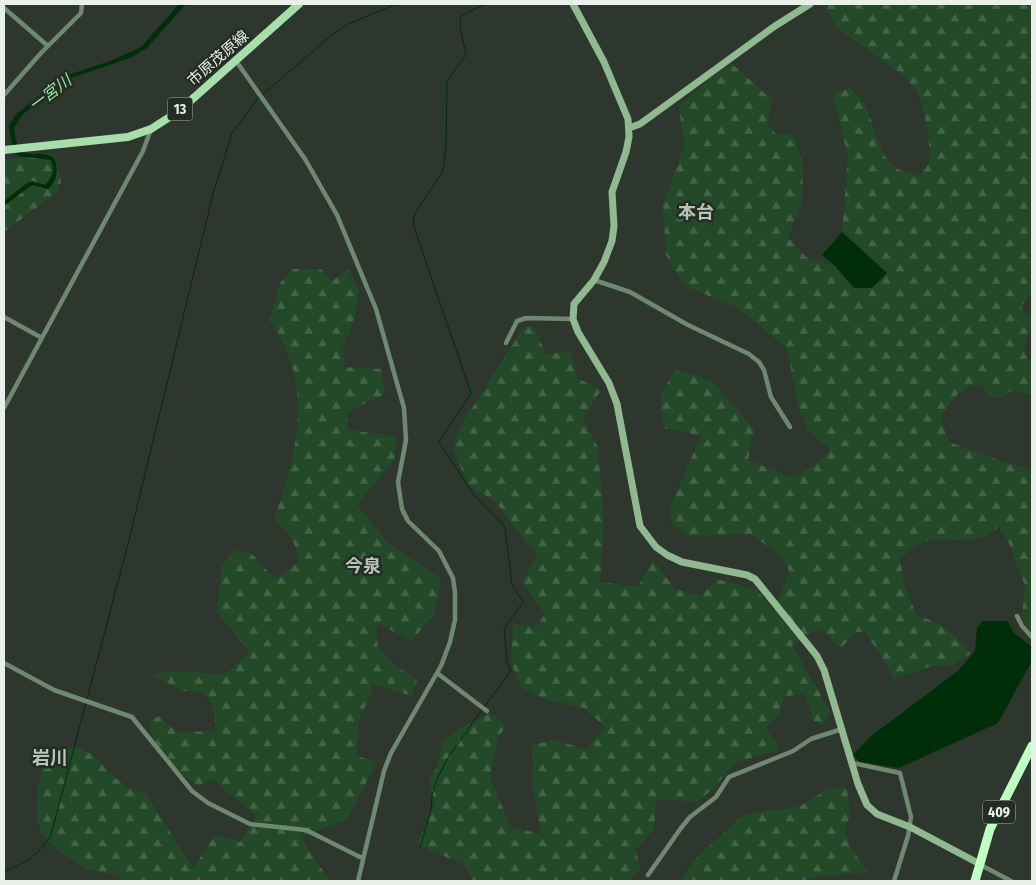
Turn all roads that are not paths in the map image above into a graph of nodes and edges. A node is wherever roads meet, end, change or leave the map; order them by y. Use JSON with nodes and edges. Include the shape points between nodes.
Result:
{"nodes":[{"id":1,"x":82,"y":4,"type":"edge"},
{"id":2,"x":299,"y":4,"type":"edge"},
{"id":3,"x":573,"y":4,"type":"edge"},
{"id":4,"x":810,"y":4,"type":"edge"},
{"id":5,"x":4,"y":8,"type":"edge"},
{"id":6,"x":48,"y":46,"type":"junction"},
{"id":7,"x":236,"y":61,"type":"junction"},
{"id":8,"x":4,"y":95,"type":"edge"},
{"id":9,"x":629,"y":128,"type":"junction"},
{"id":10,"x":151,"y":129,"type":"junction"},
{"id":11,"x":4,"y":150,"type":"edge"},
{"id":12,"x":594,"y":280,"type":"junction"},
{"id":13,"x":4,"y":317,"type":"edge"},
{"id":14,"x":573,"y":319,"type":"junction"},
{"id":15,"x":42,"y":338,"type":"junction"},
{"id":16,"x":506,"y":343,"type":"dead end"},
{"id":17,"x":4,"y":408,"type":"edge"},
{"id":18,"x":790,"y":427,"type":"dead end"},
{"id":19,"x":1017,"y":616,"type":"dead end"},
{"id":20,"x":1032,"y":637,"type":"edge"},
{"id":21,"x":4,"y":663,"type":"edge"},
{"id":22,"x":437,"y":674,"type":"junction"},
{"id":23,"x":487,"y":711,"type":"dead end"},
{"id":24,"x":842,"y":729,"type":"junction"},
{"id":25,"x":1032,"y":746,"type":"edge"},
{"id":26,"x":852,"y":763,"type":"junction"},
{"id":27,"x":910,"y":827,"type":"junction"},
{"id":28,"x":362,"y":858,"type":"junction"},
{"id":29,"x":978,"y":863,"type":"junction"},
{"id":30,"x":648,"y":875,"type":"dead end"},
{"id":31,"x":358,"y":881,"type":"edge"},
{"id":32,"x":894,"y":881,"type":"edge"},
{"id":33,"x":974,"y":881,"type":"edge"},
{"id":34,"x":1011,"y":881,"type":"edge"}],
"edges":[{"from":1,"to":6,"type":"street","via":[[81,12]]},
{"from":2,"to":7,"type":"main road","name":"市原茂原線","number":"13"},
{"from":3,"to":9,"type":"street","via":[[604,62]]},
{"from":4,"to":9,"type":"street","via":[[640,124]]},
{"from":5,"to":6,"type":"street"},
{"from":6,"to":8,"type":"street"},
{"from":7,"to":10,"type":"main road","name":"市原茂原線","number":"13","via":[[178,111]]},
{"from":7,"to":22,"type":"street","via":[[305,159],[337,214],[382,327],[404,408],[406,440],[398,482],[402,509],[408,520],[439,551],[453,578],[456,593],[452,636]]},
{"from":9,"to":12,"type":"street","via":[[626,152],[612,192],[612,241]]},
{"from":10,"to":11,"type":"main road","name":"市原茂原線","number":"13","via":[[128,137]]},
{"from":10,"to":15,"type":"street","via":[[143,151]]},
{"from":12,"to":14,"type":"street","via":[[574,304]]},
{"from":12,"to":18,"type":"street","via":[[630,292],[749,354],[764,370],[771,397]]},
{"from":13,"to":15,"type":"street"},
{"from":14,"to":16,"type":"street","via":[[526,318],[518,321]]},
{"from":14,"to":24,"type":"street","via":[[609,383],[617,404],[640,526],[656,547],[667,555],[682,562],[747,574],[763,587],[817,656]]},
{"from":15,"to":17,"type":"street"},
{"from":19,"to":20,"type":"street"},
{"from":21,"to":28,"type":"street","via":[[54,690],[132,717],[192,791],[208,803],[250,824],[306,830]]},
{"from":22,"to":23,"type":"street"},
{"from":22,"to":28,"type":"street","via":[[391,753]]},
{"from":24,"to":26,"type":"street"},
{"from":24,"to":30,"type":"street","via":[[811,739],[793,751],[729,777],[716,797],[690,817]]},
{"from":25,"to":29,"type":"highway","number":"409","via":[[990,829]]},
{"from":26,"to":27,"type":"street","via":[[867,805],[877,814]]},
{"from":26,"to":27,"type":"street","via":[[900,773],[911,817]]},
{"from":27,"to":29,"type":"street"},
{"from":27,"to":32,"type":"street"},
{"from":28,"to":31,"type":"street"},
{"from":29,"to":33,"type":"highway","number":"409"},
{"from":29,"to":34,"type":"street"}]}
